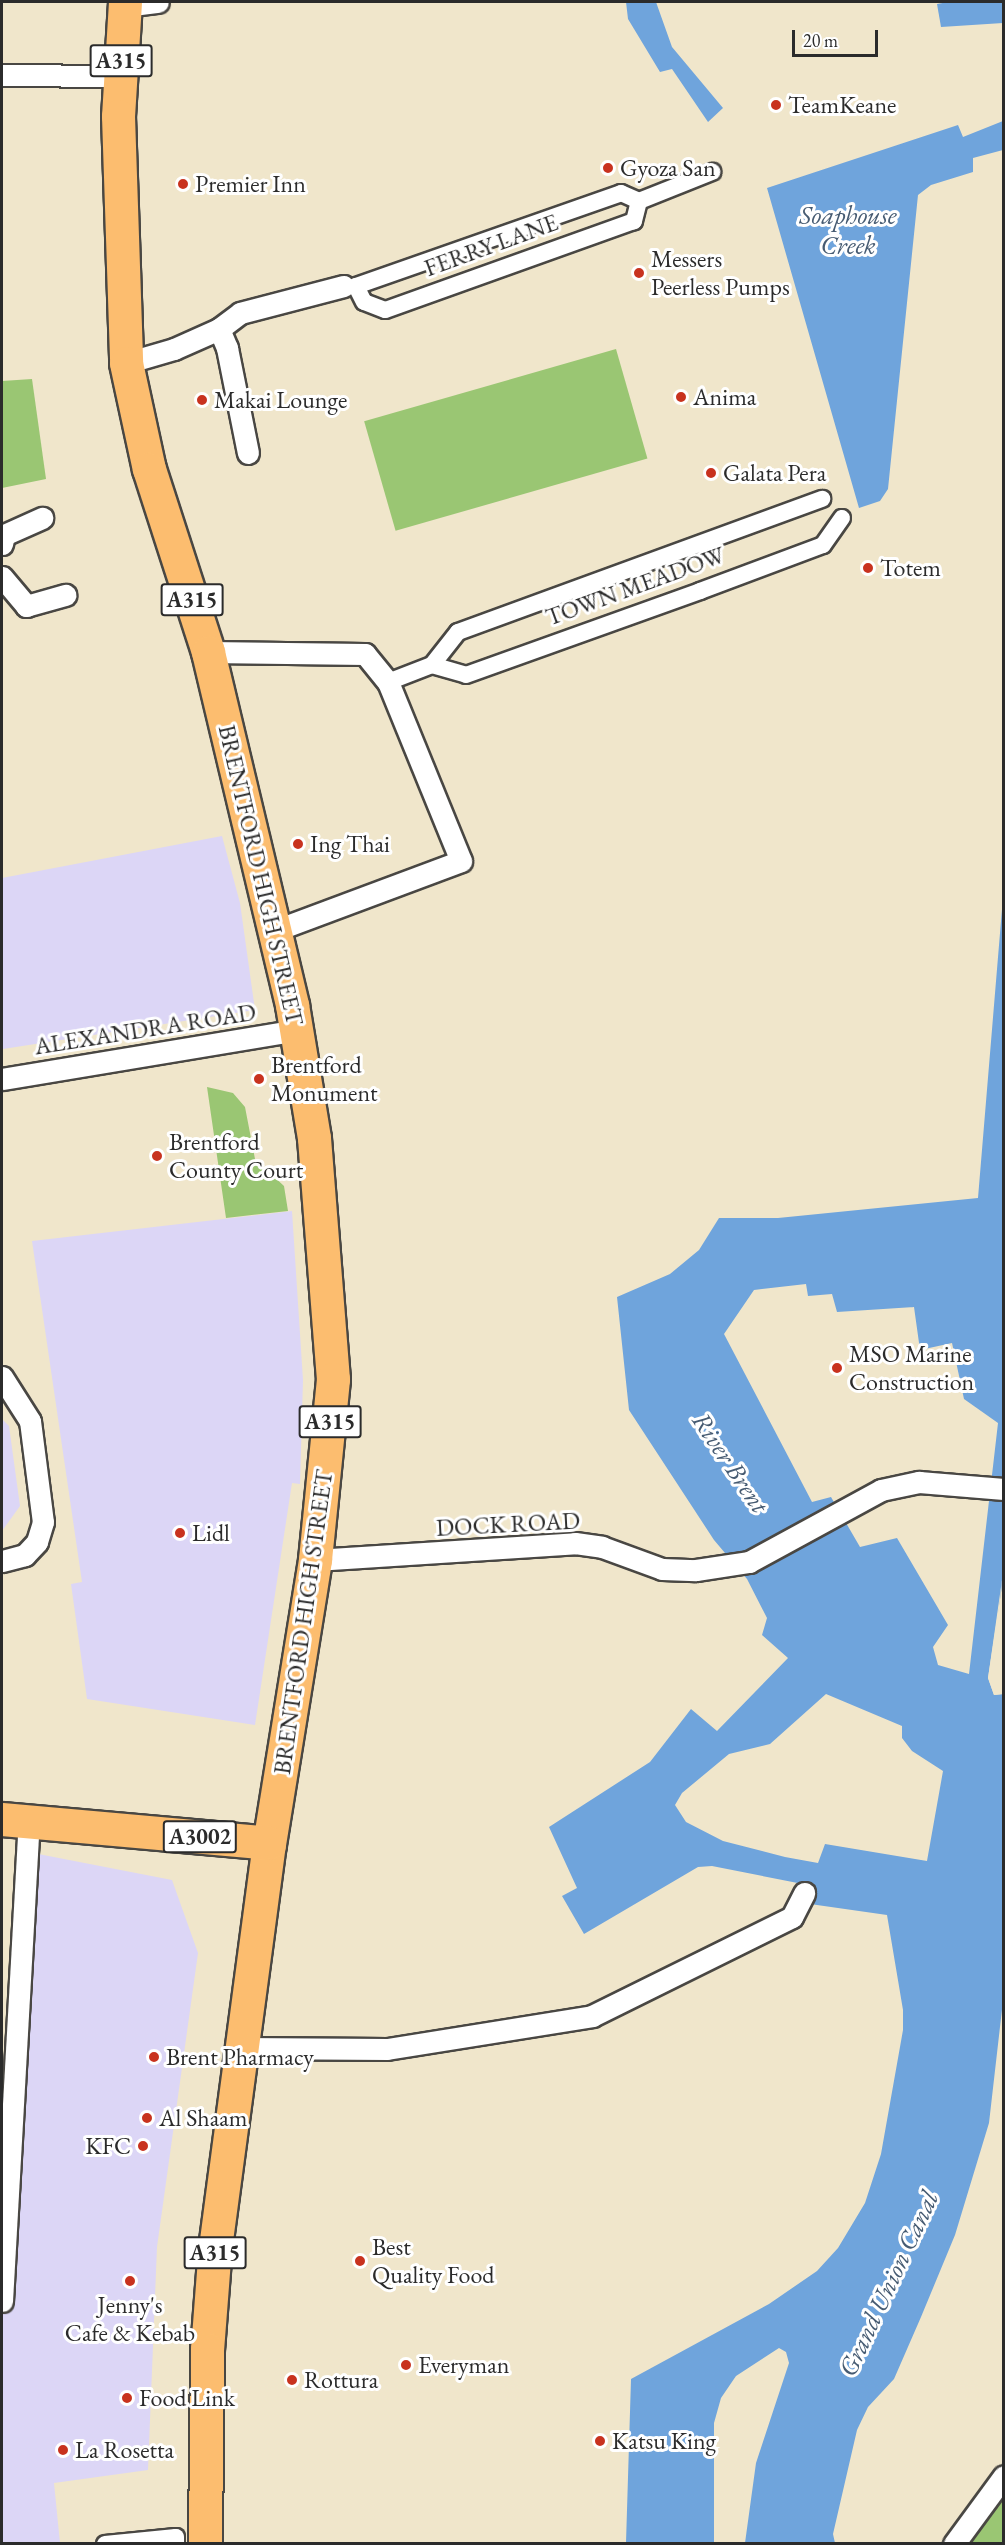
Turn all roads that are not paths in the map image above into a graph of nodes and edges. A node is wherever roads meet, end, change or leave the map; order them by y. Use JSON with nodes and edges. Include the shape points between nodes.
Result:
{"nodes":[{"id":1,"x":158,"y":2,"type":"edge"},
{"id":2,"x":125,"y":4,"type":"edge"},
{"id":3,"x":2,"y":75,"type":"edge"},
{"id":4,"x":120,"y":76,"type":"junction"},
{"id":5,"x":712,"y":172,"type":"dead end"},
{"id":6,"x":639,"y":201,"type":"junction"},
{"id":7,"x":350,"y":286,"type":"junction"},
{"id":8,"x":219,"y":329,"type":"junction"},
{"id":9,"x":126,"y":363,"type":"junction"},
{"id":10,"x":248,"y":453,"type":"dead end"},
{"id":11,"x":822,"y":500,"type":"dead end"},
{"id":12,"x":42,"y":518,"type":"dead end"},
{"id":13,"x":842,"y":518,"type":"dead end"},
{"id":14,"x":2,"y":544,"type":"edge"},
{"id":15,"x":2,"y":577,"type":"edge"},
{"id":16,"x":65,"y":595,"type":"dead end"},
{"id":17,"x":208,"y":652,"type":"junction"},
{"id":18,"x":432,"y":665,"type":"junction"},
{"id":19,"x":388,"y":682,"type":"junction"},
{"id":20,"x":276,"y":930,"type":"junction"},
{"id":21,"x":297,"y":1030,"type":"junction"},
{"id":22,"x":2,"y":1079,"type":"edge"},
{"id":23,"x":2,"y":1377,"type":"edge"},
{"id":24,"x":1004,"y":1489,"type":"edge"},
{"id":25,"x":315,"y":1560,"type":"junction"},
{"id":26,"x":2,"y":1561,"type":"edge"},
{"id":27,"x":15,"y":1820,"type":"edge"},
{"id":28,"x":269,"y":1843,"type":"junction"},
{"id":29,"x":804,"y":1893,"type":"dead end"},
{"id":30,"x":240,"y":2048,"type":"junction"},
{"id":31,"x":2,"y":2301,"type":"edge"},
{"id":32,"x":1004,"y":2476,"type":"edge"},
{"id":33,"x":105,"y":2544,"type":"edge"},
{"id":34,"x":176,"y":2544,"type":"edge"},
{"id":35,"x":204,"y":2544,"type":"edge"},
{"id":36,"x":954,"y":2544,"type":"edge"}],
"edges":[{"from":1,"to":2,"type":"street"},
{"from":2,"to":4,"type":"main road","name":"BRENTFORD HIGH STREET","number":"A315"},
{"from":3,"to":4,"type":"street"},
{"from":4,"to":9,"type":"main road","name":"BRENTFORD HIGH STREET","number":"A315"},
{"from":5,"to":6,"type":"street"},
{"from":6,"to":7,"type":"street","name":"FERRY LANE","via":[[621,193]]},
{"from":6,"to":7,"type":"street","name":"FERRY LANE","via":[[634,221],[385,310],[364,302]]},
{"from":7,"to":8,"type":"street","name":"FERRY LANE","via":[[240,313]]},
{"from":8,"to":9,"type":"street","name":"FERRY LANE","via":[[168,352]]},
{"from":8,"to":10,"type":"street","via":[[227,348]]},
{"from":9,"to":17,"type":"main road","name":"BRENTFORD HIGH STREET","number":"A315","via":[[149,469]]},
{"from":11,"to":18,"type":"street","name":"TOWN MEADOW","via":[[458,632]]},
{"from":12,"to":14,"type":"street","via":[[4,535]]},
{"from":13,"to":18,"type":"street","name":"TOWN MEADOW","via":[[823,545],[466,675]]},
{"from":15,"to":16,"type":"street","via":[[26,606]]},
{"from":17,"to":19,"type":"street","via":[[365,654]]},
{"from":17,"to":20,"type":"main road","name":"BRENTFORD HIGH STREET","number":"A315"},
{"from":18,"to":19,"type":"street"},
{"from":19,"to":20,"type":"street","via":[[461,861]]},
{"from":20,"to":21,"type":"main road","name":"BRENTFORD HIGH STREET","number":"A315"},
{"from":21,"to":22,"type":"street","name":"ALEXANDRA ROAD"},
{"from":21,"to":25,"type":"main road","name":"BRENTFORD HIGH STREET","number":"A315","via":[[314,1138],[333,1378]]},
{"from":23,"to":26,"type":"street","via":[[22,1407],[35,1438],[43,1522],[37,1542],[26,1554]]},
{"from":24,"to":25,"type":"street","name":"DOCK ROAD","via":[[919,1482],[881,1490],[749,1562],[696,1570],[662,1569],[602,1547],[575,1543]]},
{"from":25,"to":28,"type":"main road","name":"BRENTFORD HIGH STREET","number":"A315"},
{"from":27,"to":28,"type":"main road","number":"A3002"},
{"from":27,"to":31,"type":"street"},
{"from":28,"to":30,"type":"main road","name":"BRENTFORD HIGH STREET","number":"A315"},
{"from":29,"to":30,"type":"street","via":[[792,1917],[592,2016],[387,2049]]},
{"from":30,"to":35,"type":"main road","name":"BRENTFORD HIGH STREET","number":"A315","via":[[210,2315]]},
{"from":32,"to":36,"type":"street"},
{"from":33,"to":34,"type":"street","via":[[176,2537]]}]}
